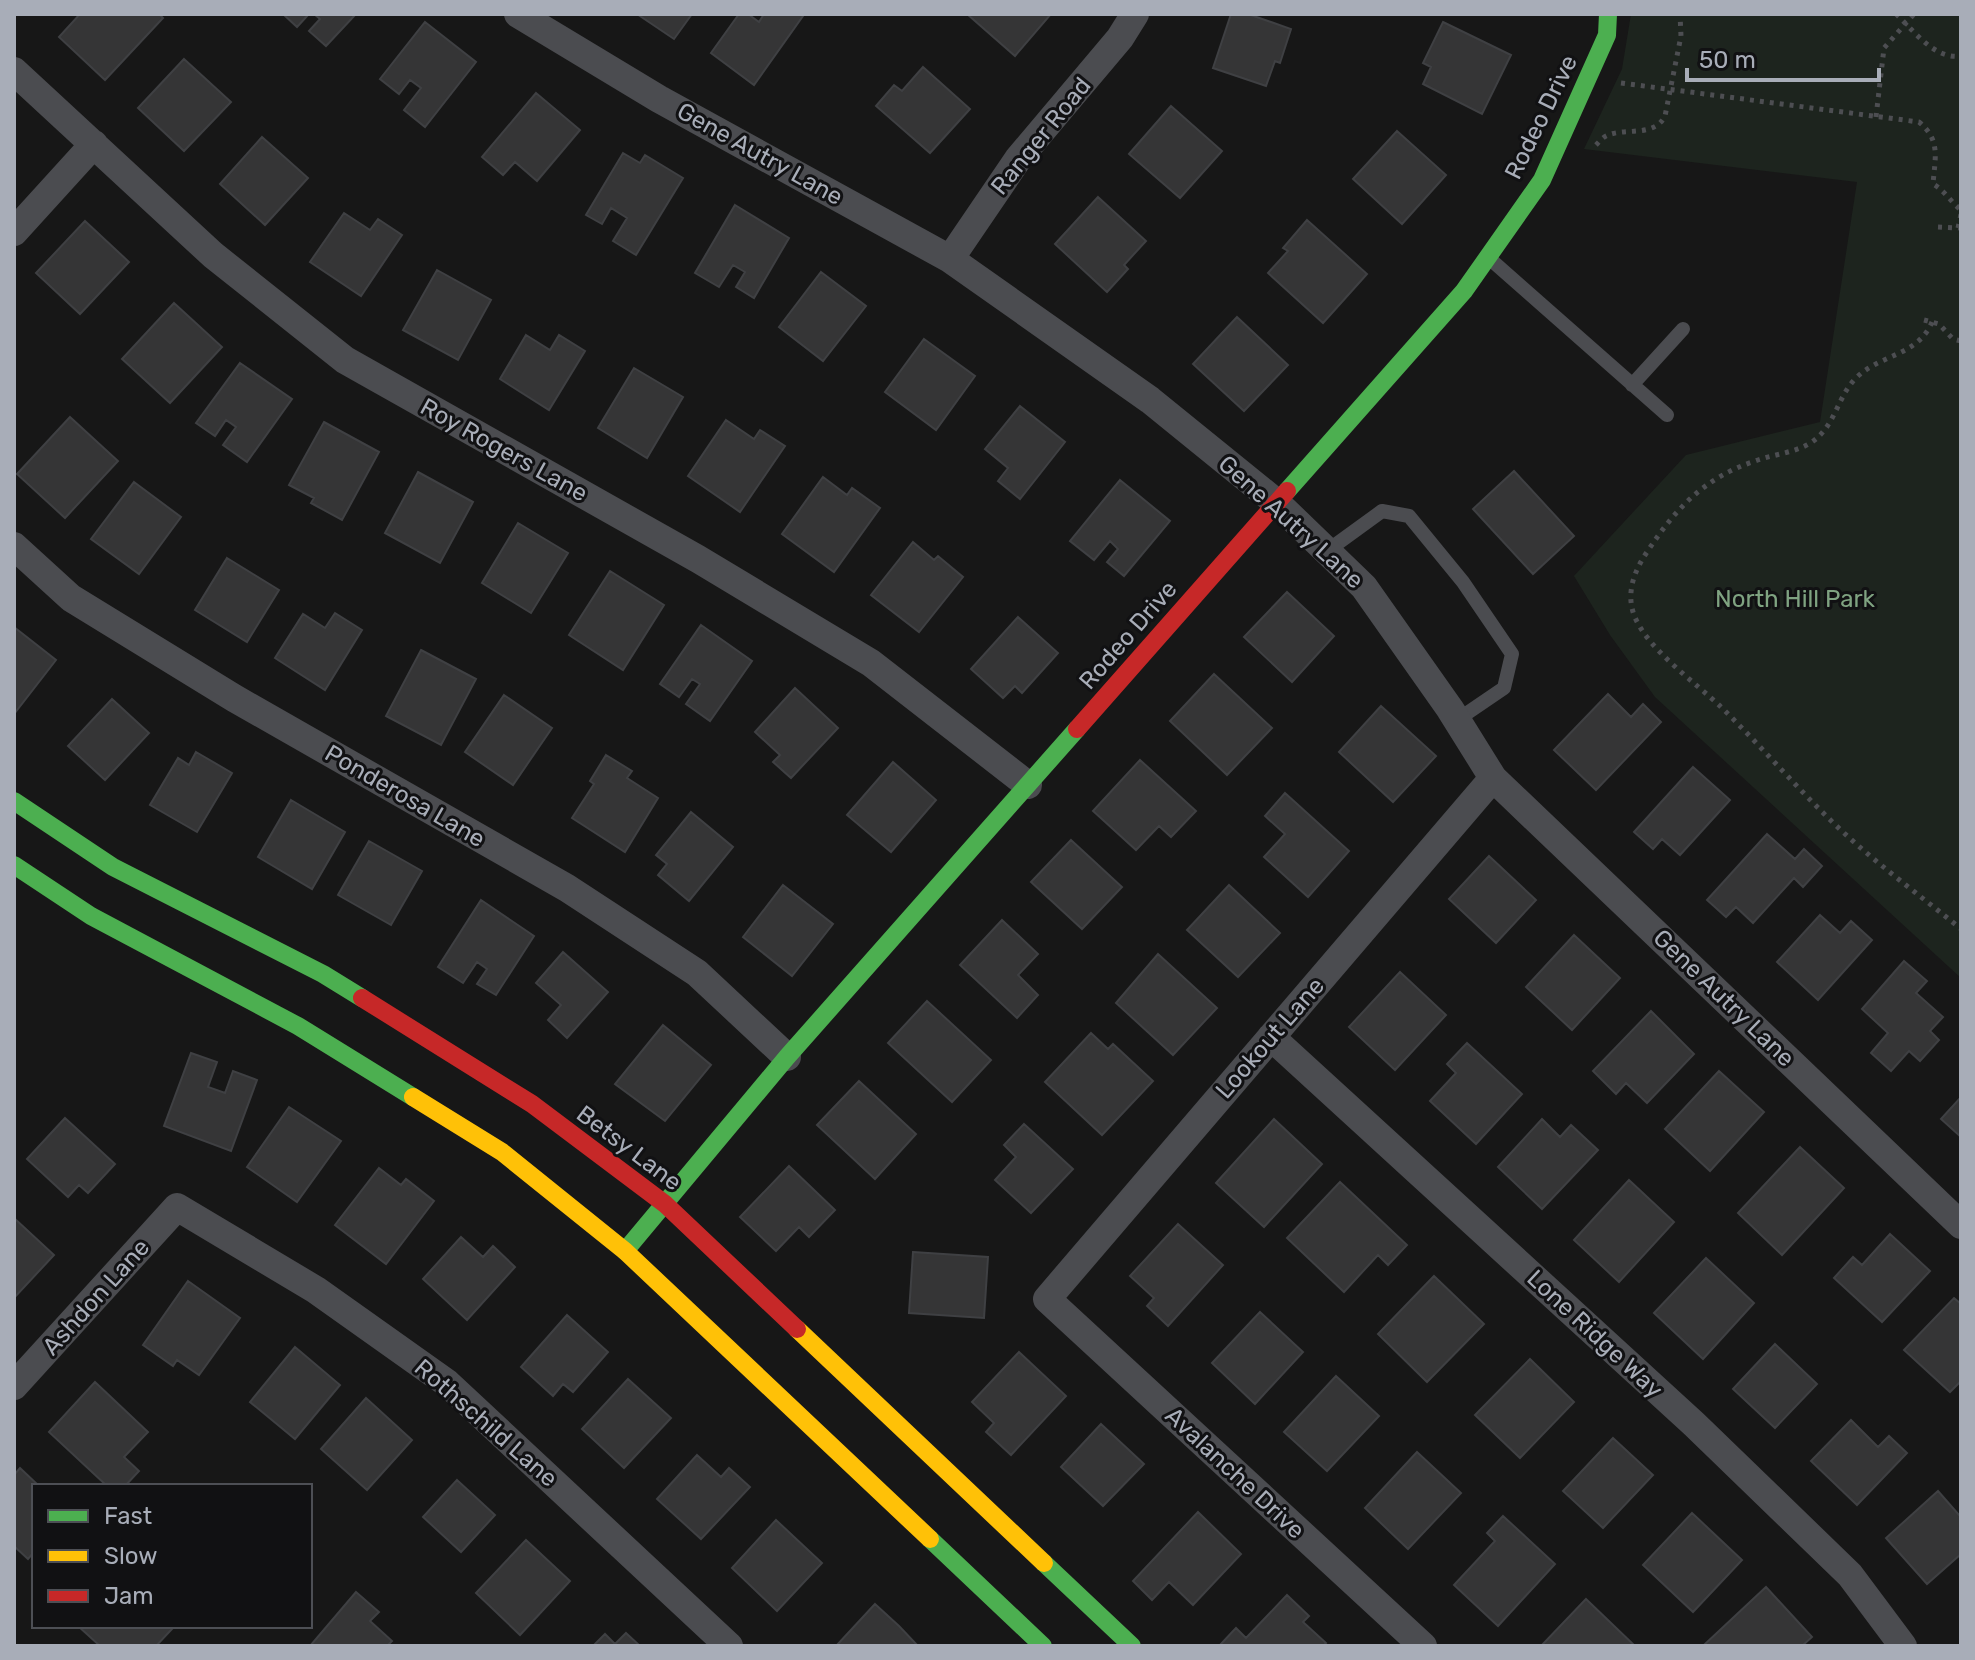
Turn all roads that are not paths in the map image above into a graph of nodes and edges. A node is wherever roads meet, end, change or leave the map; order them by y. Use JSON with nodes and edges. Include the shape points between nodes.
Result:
{"nodes":[{"id":1,"x":518,"y":14,"type":"edge"},
{"id":2,"x":1135,"y":14,"type":"edge"},
{"id":3,"x":1608,"y":14,"type":"edge"},
{"id":4,"x":14,"y":71,"type":"edge"},
{"id":5,"x":94,"y":144,"type":"junction"},
{"id":6,"x":14,"y":232,"type":"edge"},
{"id":7,"x":1488,"y":257,"type":"junction"},
{"id":8,"x":950,"y":259,"type":"junction"},
{"id":9,"x":1683,"y":329,"type":"dead end"},
{"id":10,"x":1632,"y":385,"type":"junction"},
{"id":11,"x":1667,"y":415,"type":"dead end"},
{"id":12,"x":1277,"y":503,"type":"junction"},
{"id":13,"x":14,"y":546,"type":"edge"},
{"id":14,"x":1327,"y":551,"type":"junction"},
{"id":15,"x":1457,"y":720,"type":"junction"},
{"id":16,"x":1493,"y":778,"type":"junction"},
{"id":17,"x":1028,"y":785,"type":"junction"},
{"id":18,"x":14,"y":801,"type":"edge"},
{"id":19,"x":14,"y":865,"type":"edge"},
{"id":20,"x":1271,"y":1037,"type":"junction"},
{"id":21,"x":787,"y":1057,"type":"junction"},
{"id":22,"x":665,"y":1204,"type":"junction"},
{"id":23,"x":177,"y":1207,"type":"joint"},
{"id":24,"x":1961,"y":1225,"type":"edge"},
{"id":25,"x":625,"y":1251,"type":"junction"},
{"id":26,"x":1047,"y":1299,"type":"joint"},
{"id":27,"x":14,"y":1386,"type":"edge"},
{"id":28,"x":1418,"y":1645,"type":"edge"},
{"id":29,"x":729,"y":1646,"type":"edge"},
{"id":30,"x":1043,"y":1646,"type":"edge"},
{"id":31,"x":1132,"y":1646,"type":"edge"},
{"id":32,"x":1903,"y":1646,"type":"edge"}],
"edges":[{"from":1,"to":8,"type":"street","name":"Gene Autry Lane","via":[[659,99]]},
{"from":2,"to":8,"type":"street","name":"Ranger Road","via":[[1018,159]]},
{"from":3,"to":7,"type":"main road","name":"Rodeo Drive","via":[[1607,35],[1542,180]]},
{"from":4,"to":5,"type":"street","name":"Roy Rogers Lane"},
{"from":5,"to":6,"type":"street"},
{"from":5,"to":17,"type":"street","name":"Roy Rogers Lane","via":[[213,255],[345,360],[871,663]]},
{"from":7,"to":10,"type":"lane"},
{"from":7,"to":12,"type":"main road","name":"Rodeo Drive"},
{"from":8,"to":12,"type":"street","name":"Gene Autry Lane","via":[[1150,400]]},
{"from":9,"to":10,"type":"lane"},
{"from":10,"to":11,"type":"lane"},
{"from":12,"to":14,"type":"street","name":"Gene Autry Lane"},
{"from":12,"to":17,"type":"main road","name":"Rodeo Drive"},
{"from":13,"to":21,"type":"street","name":"Ponderosa Lane","via":[[71,598],[234,698],[567,888],[697,973]]},
{"from":14,"to":15,"type":"street","name":"Gene Autry Lane","via":[[1364,587]]},
{"from":14,"to":15,"type":"lane","via":[[1382,511],[1409,516],[1463,582],[1512,654],[1504,688]]},
{"from":15,"to":16,"type":"street","name":"Gene Autry Lane"},
{"from":16,"to":20,"type":"street","name":"Lookout Lane"},
{"from":16,"to":24,"type":"street","name":"Gene Autry Lane"},
{"from":17,"to":21,"type":"main road","name":"Rodeo Drive"},
{"from":18,"to":22,"type":"main road","name":"Betsy Lane","via":[[113,867],[323,974],[532,1104]]},
{"from":19,"to":25,"type":"main road","via":[[91,916],[298,1026],[502,1152]]},
{"from":20,"to":26,"type":"street","name":"Lookout Lane"},
{"from":20,"to":32,"type":"street","name":"Lone Ridge Way","via":[[1694,1424],[1850,1575]]},
{"from":21,"to":22,"type":"main road","name":"Rodeo Drive"},
{"from":22,"to":25,"type":"main road","name":"Rodeo Drive"},
{"from":22,"to":31,"type":"main road","name":"Betsy Lane"},
{"from":23,"to":27,"type":"street","name":"Ashdon Lane"},
{"from":23,"to":29,"type":"street","name":"Rothschild Lane","via":[[316,1290],[447,1383]]},
{"from":25,"to":30,"type":"main road"},
{"from":26,"to":28,"type":"street","name":"Avalanche Drive"}]}
